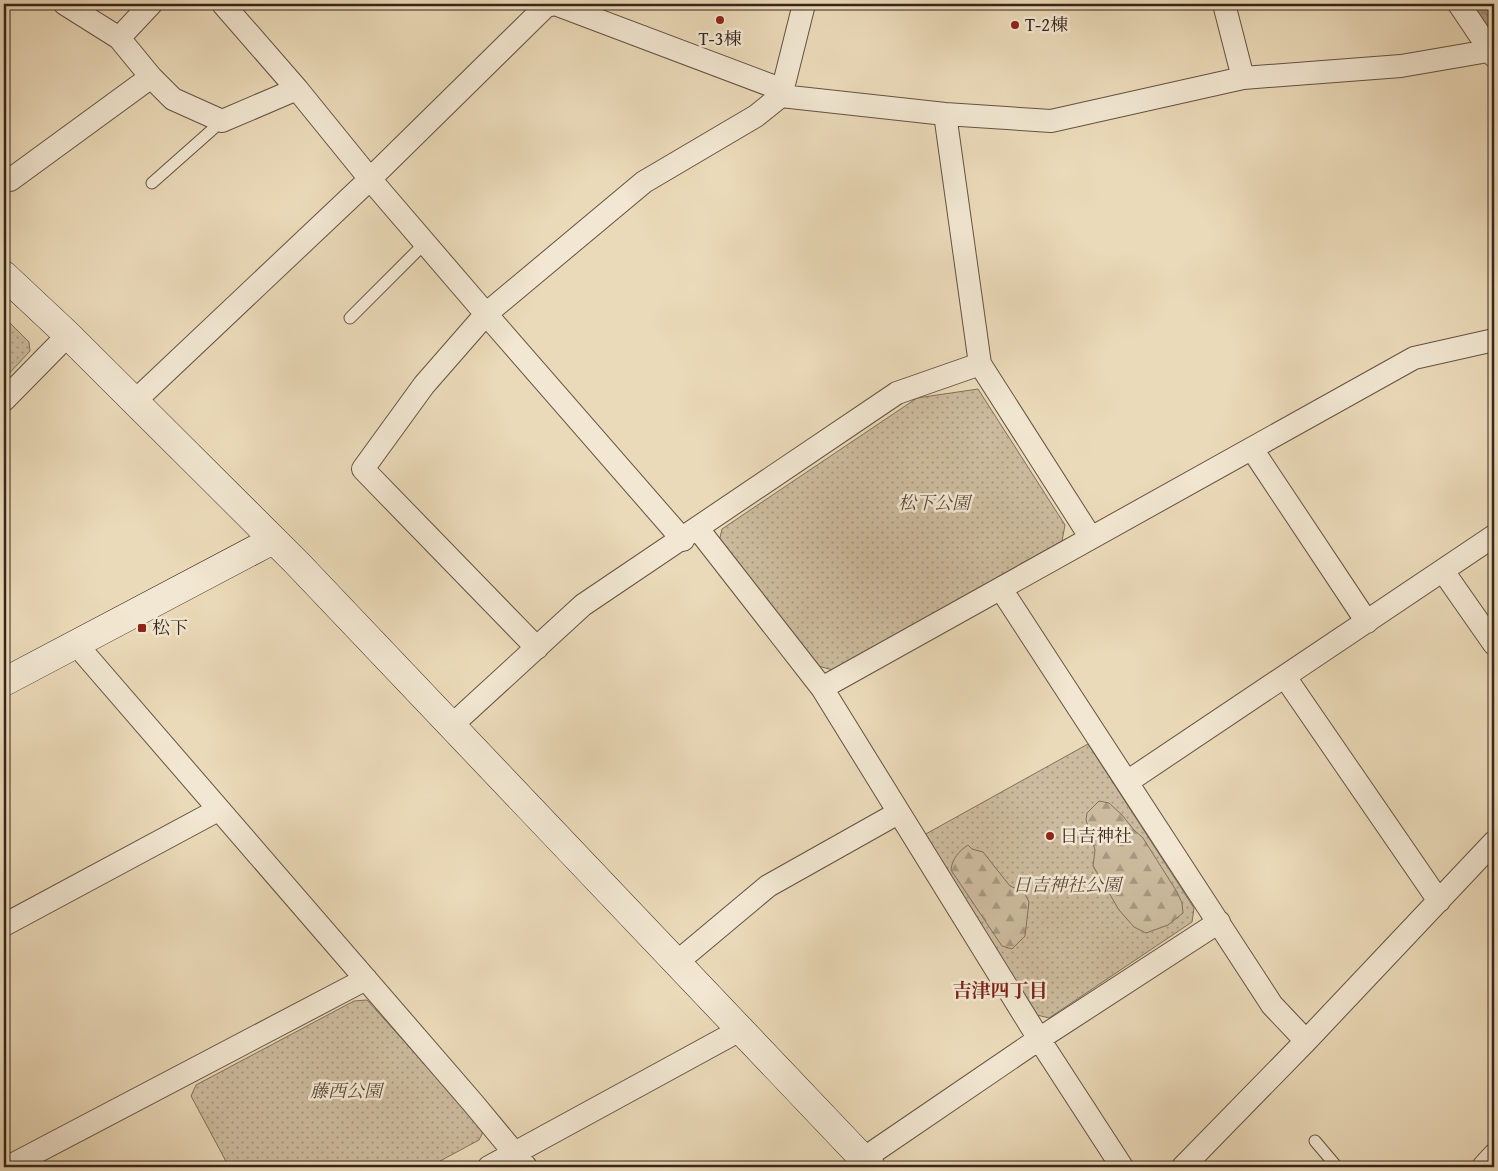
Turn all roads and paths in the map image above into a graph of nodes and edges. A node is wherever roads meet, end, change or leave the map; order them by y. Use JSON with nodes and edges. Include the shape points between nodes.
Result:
{"nodes":[{"id":1,"x":65,"y":4,"type":"edge"},
{"id":2,"x":151,"y":4,"type":"edge"},
{"id":3,"x":223,"y":4,"type":"edge"},
{"id":4,"x":804,"y":4,"type":"edge"},
{"id":5,"x":1224,"y":4,"type":"edge"},
{"id":6,"x":1459,"y":4,"type":"edge"},
{"id":7,"x":118,"y":38,"type":"junction"},
{"id":8,"x":1493,"y":53,"type":"edge"},
{"id":9,"x":151,"y":77,"type":"junction"},
{"id":10,"x":1243,"y":78,"type":"junction"},
{"id":11,"x":297,"y":89,"type":"junction"},
{"id":12,"x":782,"y":93,"type":"junction"},
{"id":13,"x":945,"y":114,"type":"junction"},
{"id":14,"x":222,"y":121,"type":"junction"},
{"id":15,"x":4,"y":175,"type":"edge"},
{"id":16,"x":370,"y":179,"type":"junction"},
{"id":17,"x":152,"y":183,"type":"dead end"},
{"id":18,"x":425,"y":243,"type":"junction"},
{"id":19,"x":4,"y":275,"type":"edge"},
{"id":20,"x":486,"y":314,"type":"junction"},
{"id":21,"x":350,"y":318,"type":"dead end"},
{"id":22,"x":68,"y":335,"type":"junction"},
{"id":23,"x":1494,"y":340,"type":"edge"},
{"id":24,"x":980,"y":364,"type":"junction"},
{"id":25,"x":4,"y":400,"type":"edge"},
{"id":26,"x":135,"y":401,"type":"junction"},
{"id":27,"x":1252,"y":449,"type":"junction"},
{"id":28,"x":690,"y":534,"type":"junction"},
{"id":29,"x":1494,"y":536,"type":"edge"},
{"id":30,"x":1091,"y":538,"type":"junction"},
{"id":31,"x":273,"y":540,"type":"junction"},
{"id":32,"x":1443,"y":570,"type":"junction"},
{"id":33,"x":1000,"y":589,"type":"junction"},
{"id":34,"x":1367,"y":622,"type":"junction"},
{"id":35,"x":76,"y":644,"type":"junction"},
{"id":36,"x":1494,"y":644,"type":"edge"},
{"id":37,"x":537,"y":648,"type":"junction"},
{"id":38,"x":1285,"y":677,"type":"junction"},
{"id":39,"x":4,"y":682,"type":"edge"},
{"id":40,"x":822,"y":688,"type":"junction"},
{"id":41,"x":451,"y":726,"type":"junction"},
{"id":42,"x":1127,"y":782,"type":"junction"},
{"id":43,"x":218,"y":810,"type":"junction"},
{"id":44,"x":898,"y":813,"type":"junction"},
{"id":45,"x":1494,"y":842,"type":"edge"},
{"id":46,"x":1439,"y":901,"type":"junction"},
{"id":47,"x":1218,"y":922,"type":"junction"},
{"id":48,"x":4,"y":925,"type":"edge"},
{"id":49,"x":676,"y":963,"type":"junction"},
{"id":50,"x":366,"y":980,"type":"junction"},
{"id":51,"x":740,"y":1030,"type":"junction"},
{"id":52,"x":1039,"y":1039,"type":"junction"},
{"id":53,"x":1306,"y":1042,"type":"junction"},
{"id":54,"x":1314,"y":1142,"type":"dead end"},
{"id":55,"x":1494,"y":1155,"type":"edge"},
{"id":56,"x":521,"y":1160,"type":"edge"},
{"id":57,"x":867,"y":1163,"type":"edge"},
{"id":58,"x":8,"y":1167,"type":"edge"},
{"id":59,"x":490,"y":1167,"type":"edge"},
{"id":60,"x":1122,"y":1167,"type":"edge"},
{"id":61,"x":1183,"y":1167,"type":"edge"},
{"id":62,"x":1338,"y":1167,"type":"edge"},
{"id":63,"x":1483,"y":1167,"type":"edge"}],
"edges":[{"from":1,"to":7,"type":"street"},
{"from":2,"to":7,"type":"street"},
{"from":3,"to":11,"type":"street"},
{"from":4,"to":12,"type":"street"},
{"from":5,"to":10,"type":"street"},
{"from":6,"to":8,"type":"street"},
{"from":7,"to":9,"type":"street"},
{"from":8,"to":10,"type":"street","via":[[1401,66]]},
{"from":9,"to":14,"type":"street","via":[[173,99]]},
{"from":9,"to":15,"type":"street","via":[[10,180]]},
{"from":10,"to":13,"type":"street","via":[[1051,121]]},
{"from":11,"to":14,"type":"street"},
{"from":11,"to":16,"type":"street"},
{"from":12,"to":13,"type":"street"},
{"from":12,"to":16,"type":"street","via":[[555,4],[546,6]]},
{"from":12,"to":20,"type":"street","via":[[756,116],[644,182]]},
{"from":13,"to":24,"type":"street"},
{"from":14,"to":17,"type":"lane"},
{"from":16,"to":18,"type":"street"},
{"from":16,"to":26,"type":"street"},
{"from":18,"to":20,"type":"street"},
{"from":18,"to":21,"type":"lane"},
{"from":19,"to":22,"type":"street"},
{"from":20,"to":28,"type":"street"},
{"from":20,"to":37,"type":"street","via":[[424,385],[363,469]]},
{"from":22,"to":25,"type":"street"},
{"from":22,"to":26,"type":"street"},
{"from":23,"to":27,"type":"street","via":[[1414,358]]},
{"from":24,"to":28,"type":"street","via":[[897,393]]},
{"from":24,"to":30,"type":"street"},
{"from":26,"to":31,"type":"street"},
{"from":27,"to":30,"type":"street"},
{"from":27,"to":34,"type":"street"},
{"from":28,"to":37,"type":"street","via":[[583,606]]},
{"from":28,"to":40,"type":"street"},
{"from":29,"to":32,"type":"street"},
{"from":30,"to":33,"type":"street"},
{"from":31,"to":35,"type":"street"},
{"from":31,"to":41,"type":"street"},
{"from":32,"to":34,"type":"street"},
{"from":32,"to":36,"type":"street"},
{"from":33,"to":40,"type":"street"},
{"from":33,"to":42,"type":"street"},
{"from":34,"to":38,"type":"street"},
{"from":35,"to":39,"type":"street"},
{"from":35,"to":43,"type":"street"},
{"from":37,"to":41,"type":"street"},
{"from":38,"to":42,"type":"street"},
{"from":38,"to":46,"type":"street"},
{"from":40,"to":44,"type":"street"},
{"from":41,"to":49,"type":"street"},
{"from":42,"to":47,"type":"street"},
{"from":43,"to":48,"type":"street"},
{"from":43,"to":50,"type":"street"},
{"from":44,"to":49,"type":"street","via":[[768,886]]},
{"from":44,"to":52,"type":"street"},
{"from":45,"to":46,"type":"street"},
{"from":46,"to":53,"type":"street"},
{"from":47,"to":52,"type":"street"},
{"from":47,"to":53,"type":"street","via":[[1272,1004]]},
{"from":49,"to":51,"type":"street"},
{"from":50,"to":56,"type":"street"},
{"from":50,"to":58,"type":"street"},
{"from":51,"to":56,"type":"street"},
{"from":51,"to":57,"type":"street"},
{"from":52,"to":57,"type":"street"},
{"from":52,"to":60,"type":"street"},
{"from":53,"to":61,"type":"street"},
{"from":54,"to":62,"type":"lane"},
{"from":55,"to":63,"type":"street"},
{"from":56,"to":59,"type":"street"}]}
